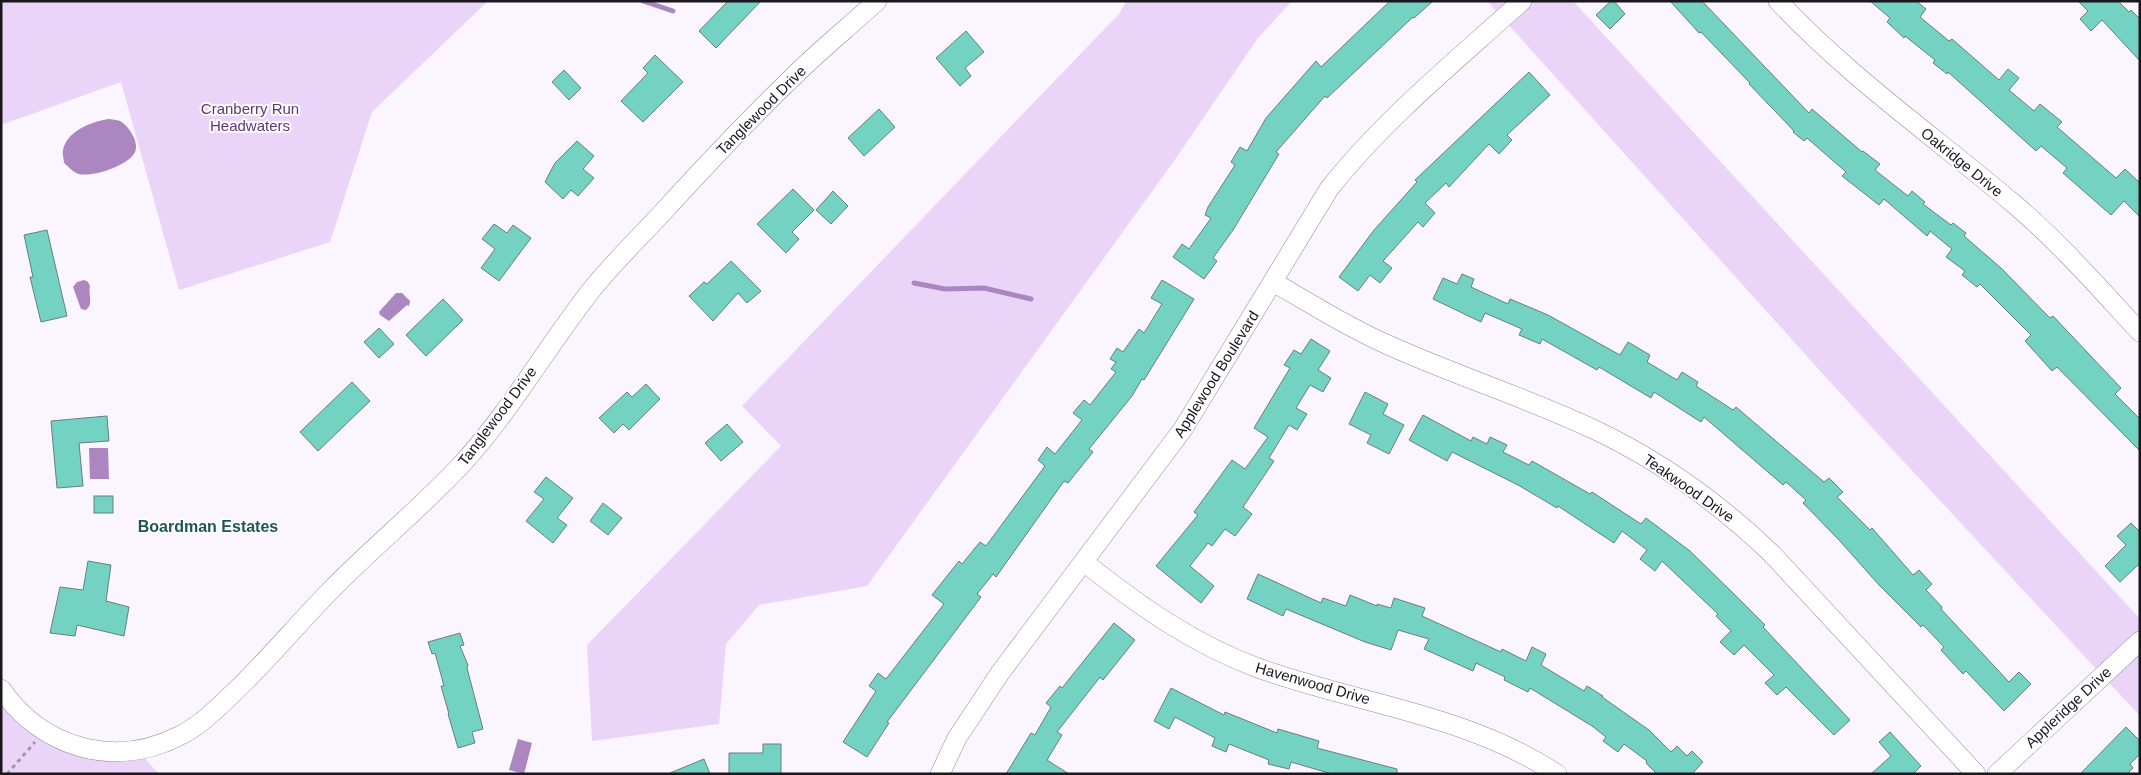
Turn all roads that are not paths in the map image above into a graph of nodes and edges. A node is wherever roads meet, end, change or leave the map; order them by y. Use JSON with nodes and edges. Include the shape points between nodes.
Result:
{"nodes":[{"id":1,"x":877,"y":1,"type":"edge"},
{"id":2,"x":1522,"y":1,"type":"edge"},
{"id":3,"x":1778,"y":1,"type":"edge"},
{"id":4,"x":1274,"y":282,"type":"junction"},
{"id":5,"x":2140,"y":332,"type":"edge"},
{"id":6,"x":1084,"y":562,"type":"junction"},
{"id":7,"x":2140,"y":641,"type":"edge"},
{"id":8,"x":1,"y":689,"type":"edge"},
{"id":9,"x":940,"y":774,"type":"edge"},
{"id":10,"x":1557,"y":774,"type":"edge"},
{"id":11,"x":1976,"y":774,"type":"edge"},
{"id":12,"x":1997,"y":774,"type":"edge"}],
"edges":[{"from":1,"to":8,"type":"street","name":"Tanglewood Drive","via":[[735,134],[595,286],[496,423],[461,465],[333,588],[244,684],[205,720],[166,742],[126,751],[92,749],[44,732],[21,714]]},
{"from":2,"to":4,"type":"street","name":"Applewood Boulevard","via":[[1355,156],[1314,213]]},
{"from":3,"to":5,"type":"street","name":"Oakridge Drive","via":[[1845,67],[2059,244]]},
{"from":4,"to":6,"type":"street","name":"Applewood Boulevard","via":[[1183,430]]},
{"from":4,"to":11,"type":"street","name":"Teakwood Drive","via":[[1385,344],[1592,429],[1672,473],[1742,525],[1772,554]]},
{"from":6,"to":9,"type":"street","name":"Applewood Boulevard","via":[[979,702]]},
{"from":6,"to":10,"type":"street","name":"Havenwood Drive","via":[[1156,617],[1227,655],[1286,677],[1440,719],[1490,738]]},
{"from":7,"to":12,"type":"street","name":"Appleridge Drive"}]}
